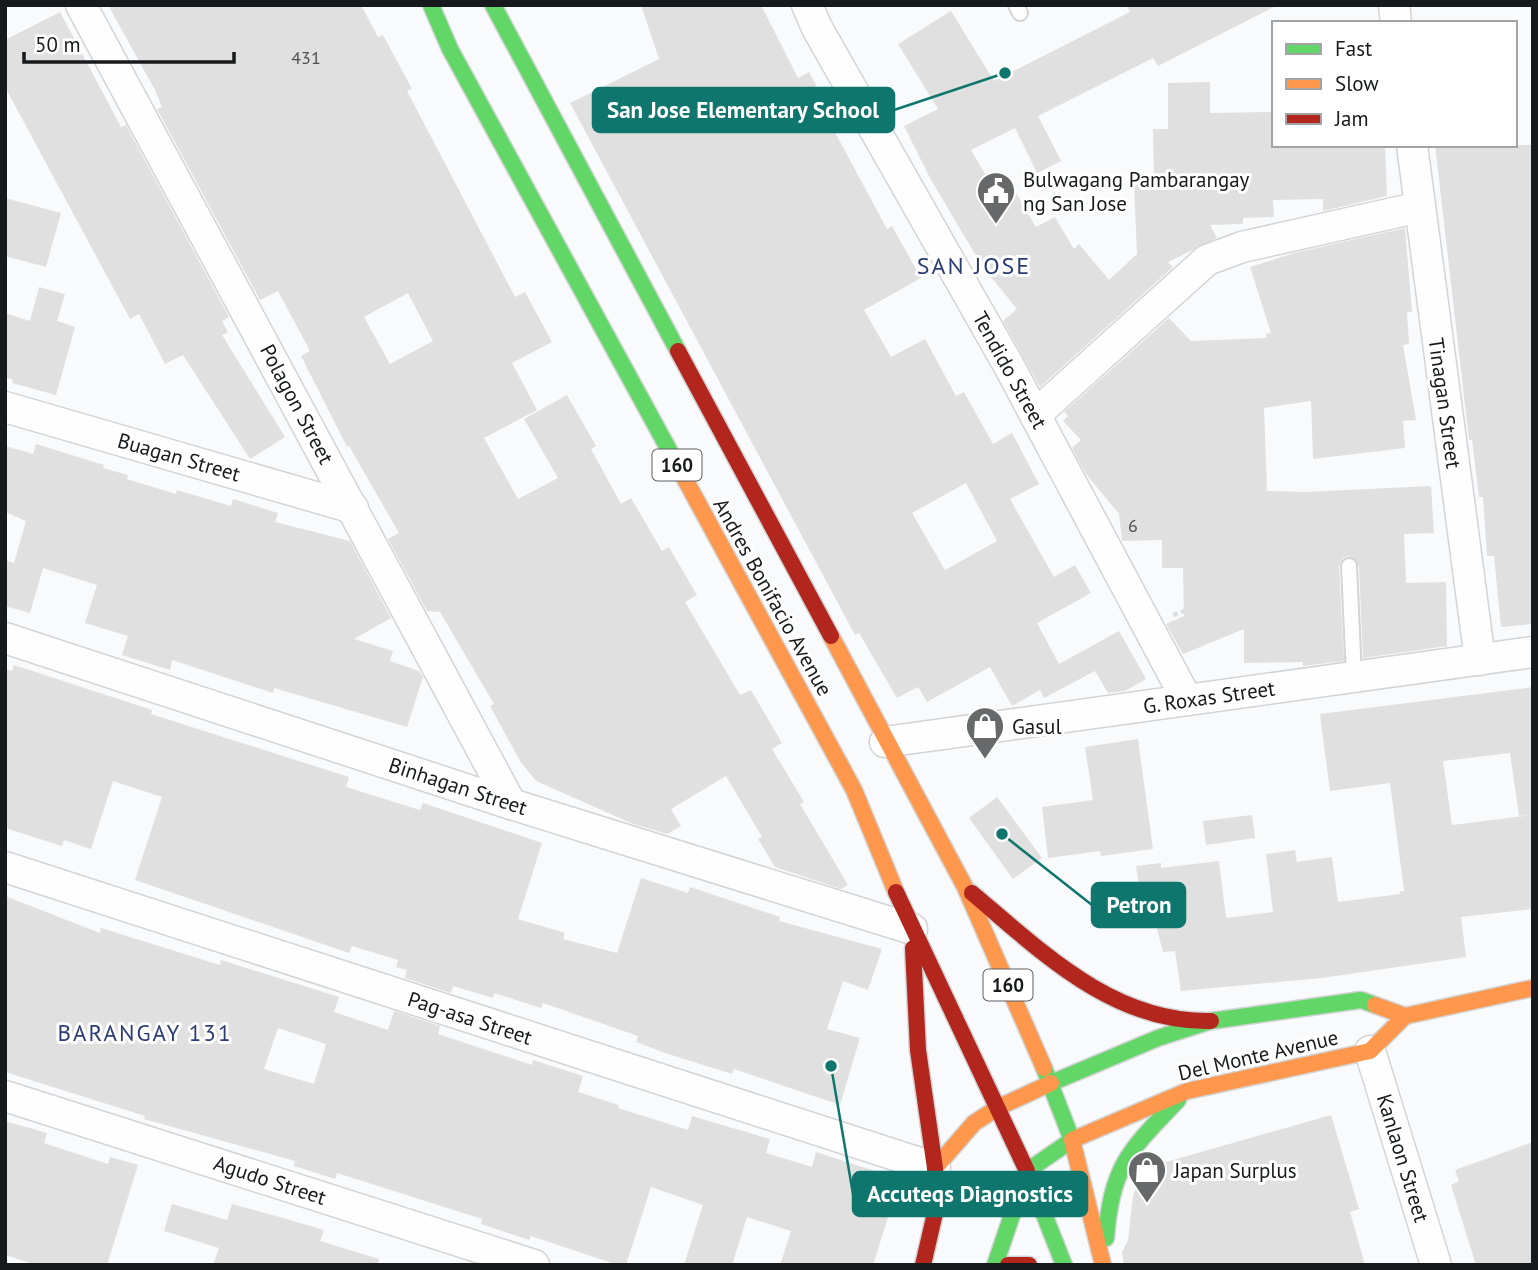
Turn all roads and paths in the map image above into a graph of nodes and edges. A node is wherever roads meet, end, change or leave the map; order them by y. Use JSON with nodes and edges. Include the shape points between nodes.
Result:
{"nodes":[{"id":1,"x":81,"y":5,"type":"edge"},
{"id":2,"x":430,"y":5,"type":"edge"},
{"id":3,"x":492,"y":5,"type":"edge"},
{"id":4,"x":807,"y":5,"type":"edge"},
{"id":5,"x":1412,"y":147,"type":"edge"},
{"id":6,"x":1420,"y":207,"type":"junction"},
{"id":7,"x":5,"y":407,"type":"edge"},
{"id":8,"x":1035,"y":415,"type":"junction"},
{"id":9,"x":353,"y":508,"type":"junction"},
{"id":10,"x":1349,"y":566,"type":"dead end"},
{"id":11,"x":1278,"y":597,"type":"dead end"},
{"id":12,"x":1146,"y":624,"type":"junction"},
{"id":13,"x":5,"y":638,"type":"edge"},
{"id":14,"x":1533,"y":652,"type":"edge"},
{"id":15,"x":1480,"y":660,"type":"junction"},
{"id":16,"x":1354,"y":677,"type":"junction"},
{"id":17,"x":1188,"y":700,"type":"junction"},
{"id":18,"x":886,"y":742,"type":"junction"},
{"id":19,"x":511,"y":804,"type":"junction"},
{"id":20,"x":5,"y":867,"type":"edge"},
{"id":21,"x":965,"y":887,"type":"junction"},
{"id":22,"x":912,"y":929,"type":"junction"},
{"id":23,"x":1533,"y":988,"type":"edge"},
{"id":24,"x":1405,"y":1016,"type":"junction"},
{"id":25,"x":1211,"y":1021,"type":"junction"},
{"id":26,"x":1370,"y":1051,"type":"junction"},
{"id":27,"x":1051,"y":1083,"type":"junction"},
{"id":28,"x":1186,"y":1091,"type":"junction"},
{"id":29,"x":5,"y":1096,"type":"edge"},
{"id":30,"x":997,"y":1108,"type":"junction"},
{"id":31,"x":1072,"y":1140,"type":"junction"},
{"id":32,"x":935,"y":1168,"type":"junction"},
{"id":33,"x":1027,"y":1171,"type":"junction"},
{"id":34,"x":534,"y":1265,"type":"edge"},
{"id":35,"x":923,"y":1265,"type":"edge"},
{"id":36,"x":995,"y":1265,"type":"edge"},
{"id":37,"x":1008,"y":1265,"type":"edge"},
{"id":38,"x":1029,"y":1265,"type":"edge"},
{"id":39,"x":1064,"y":1265,"type":"edge"},
{"id":40,"x":1104,"y":1265,"type":"edge"},
{"id":41,"x":1436,"y":1265,"type":"edge"}],
"edges":[{"from":1,"to":9,"type":"street","name":"Polagon Street"},
{"from":2,"to":22,"type":"main road","name":"Andres Bonifacio Avenue","number":"160","via":[[450,50],[854,790]]},
{"from":3,"to":18,"type":"main road","name":"Andres Bonifacio Avenue","number":"160"},
{"from":4,"to":8,"type":"street","name":"Tendido Street"},
{"from":5,"to":6,"type":"street","name":"Tinagan Street"},
{"from":6,"to":8,"type":"street","via":[[1242,247],[1207,260]]},
{"from":6,"to":15,"type":"street","name":"Tinagan Street"},
{"from":7,"to":9,"type":"street","name":"Buagan Street"},
{"from":8,"to":12,"type":"street","name":"Tendido Street"},
{"from":9,"to":19,"type":"street","name":"Polagon Street"},
{"from":10,"to":16,"type":"lane"},
{"from":11,"to":12,"type":"path","via":[[1229,596]]},
{"from":12,"to":17,"type":"street","name":"Tendido Street"},
{"from":13,"to":19,"type":"street","name":"Binhagan Street"},
{"from":14,"to":15,"type":"street","name":"G. Roxas Street"},
{"from":15,"to":16,"type":"street","name":"G. Roxas Street"},
{"from":16,"to":17,"type":"street","name":"G. Roxas Street"},
{"from":17,"to":18,"type":"street","name":"G. Roxas Street"},
{"from":18,"to":21,"type":"main road","name":"Andres Bonifacio Avenue","number":"160"},
{"from":19,"to":22,"type":"street","name":"Binhagan Street"},
{"from":20,"to":32,"type":"street","name":"Pag-asa Street"},
{"from":21,"to":25,"type":"main road","via":[[1050,959],[1124,1005],[1174,1021]]},
{"from":21,"to":27,"type":"main road","name":"Andres Bonifacio Avenue","number":"160"},
{"from":22,"to":30,"type":"main road","name":"Andres Bonifacio Avenue","number":"160"},
{"from":22,"to":32,"type":"main road","via":[[918,1050]]},
{"from":23,"to":24,"type":"main road"},
{"from":24,"to":25,"type":"main road","name":"Del Monte Avenue","via":[[1361,1000]]},
{"from":24,"to":26,"type":"main road","name":"Del Monte Avenue"},
{"from":25,"to":27,"type":"main road","name":"Del Monte Avenue"},
{"from":26,"to":28,"type":"main road","name":"Del Monte Avenue"},
{"from":26,"to":41,"type":"street","name":"Kanlaon Street"},
{"from":27,"to":30,"type":"main road"},
{"from":27,"to":31,"type":"main road","name":"Andres Bonifacio Avenue","number":"160"},
{"from":28,"to":31,"type":"main road","name":"Del Monte Avenue"},
{"from":28,"to":40,"type":"main road","via":[[1129,1150],[1117,1170],[1107,1198]]},
{"from":29,"to":34,"type":"street","name":"Agudo Street"},
{"from":30,"to":32,"type":"main road","via":[[974,1124]]},
{"from":30,"to":33,"type":"main road","name":"Andres Bonifacio Avenue","number":"160"},
{"from":31,"to":33,"type":"main road"},
{"from":31,"to":40,"type":"main road","name":"Andres Bonifacio Avenue"},
{"from":32,"to":35,"type":"main road","via":[[935,1213]]},
{"from":33,"to":36,"type":"main road"},
{"from":33,"to":39,"type":"main road","name":"Andres Bonifacio Avenue"},
{"from":37,"to":38,"type":"main road"}]}
